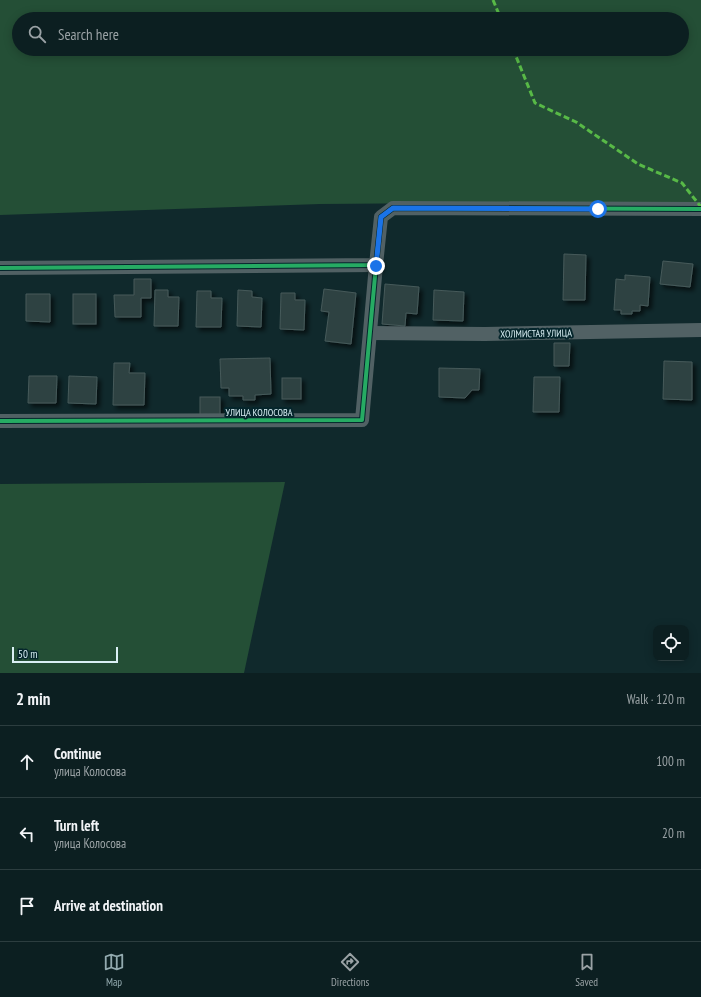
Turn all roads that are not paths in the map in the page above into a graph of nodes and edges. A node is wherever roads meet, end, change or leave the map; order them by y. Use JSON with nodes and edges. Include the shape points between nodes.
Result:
{"nodes":[{"id":1,"x":701,"y":209,"type":"edge"},
{"id":2,"x":376,"y":266,"type":"junction"},
{"id":3,"x":0,"y":268,"type":"edge"},
{"id":4,"x":701,"y":330,"type":"edge"},
{"id":5,"x":370,"y":333,"type":"junction"},
{"id":6,"x":0,"y":421,"type":"edge"}],
"edges":[{"from":1,"to":2,"type":"street","name":"УЛИЦА КОЛОСОВА","via":[[393,208],[381,217]]},
{"from":2,"to":3,"type":"street"},
{"from":2,"to":5,"type":"street","name":"УЛИЦА КОЛОСОВА"},
{"from":4,"to":5,"type":"street","name":"ХОЛМИСТАЯ УЛИЦА","via":[[485,334]]},
{"from":5,"to":6,"type":"street","name":"УЛИЦА КОЛОСОВА","via":[[362,420]]}]}
